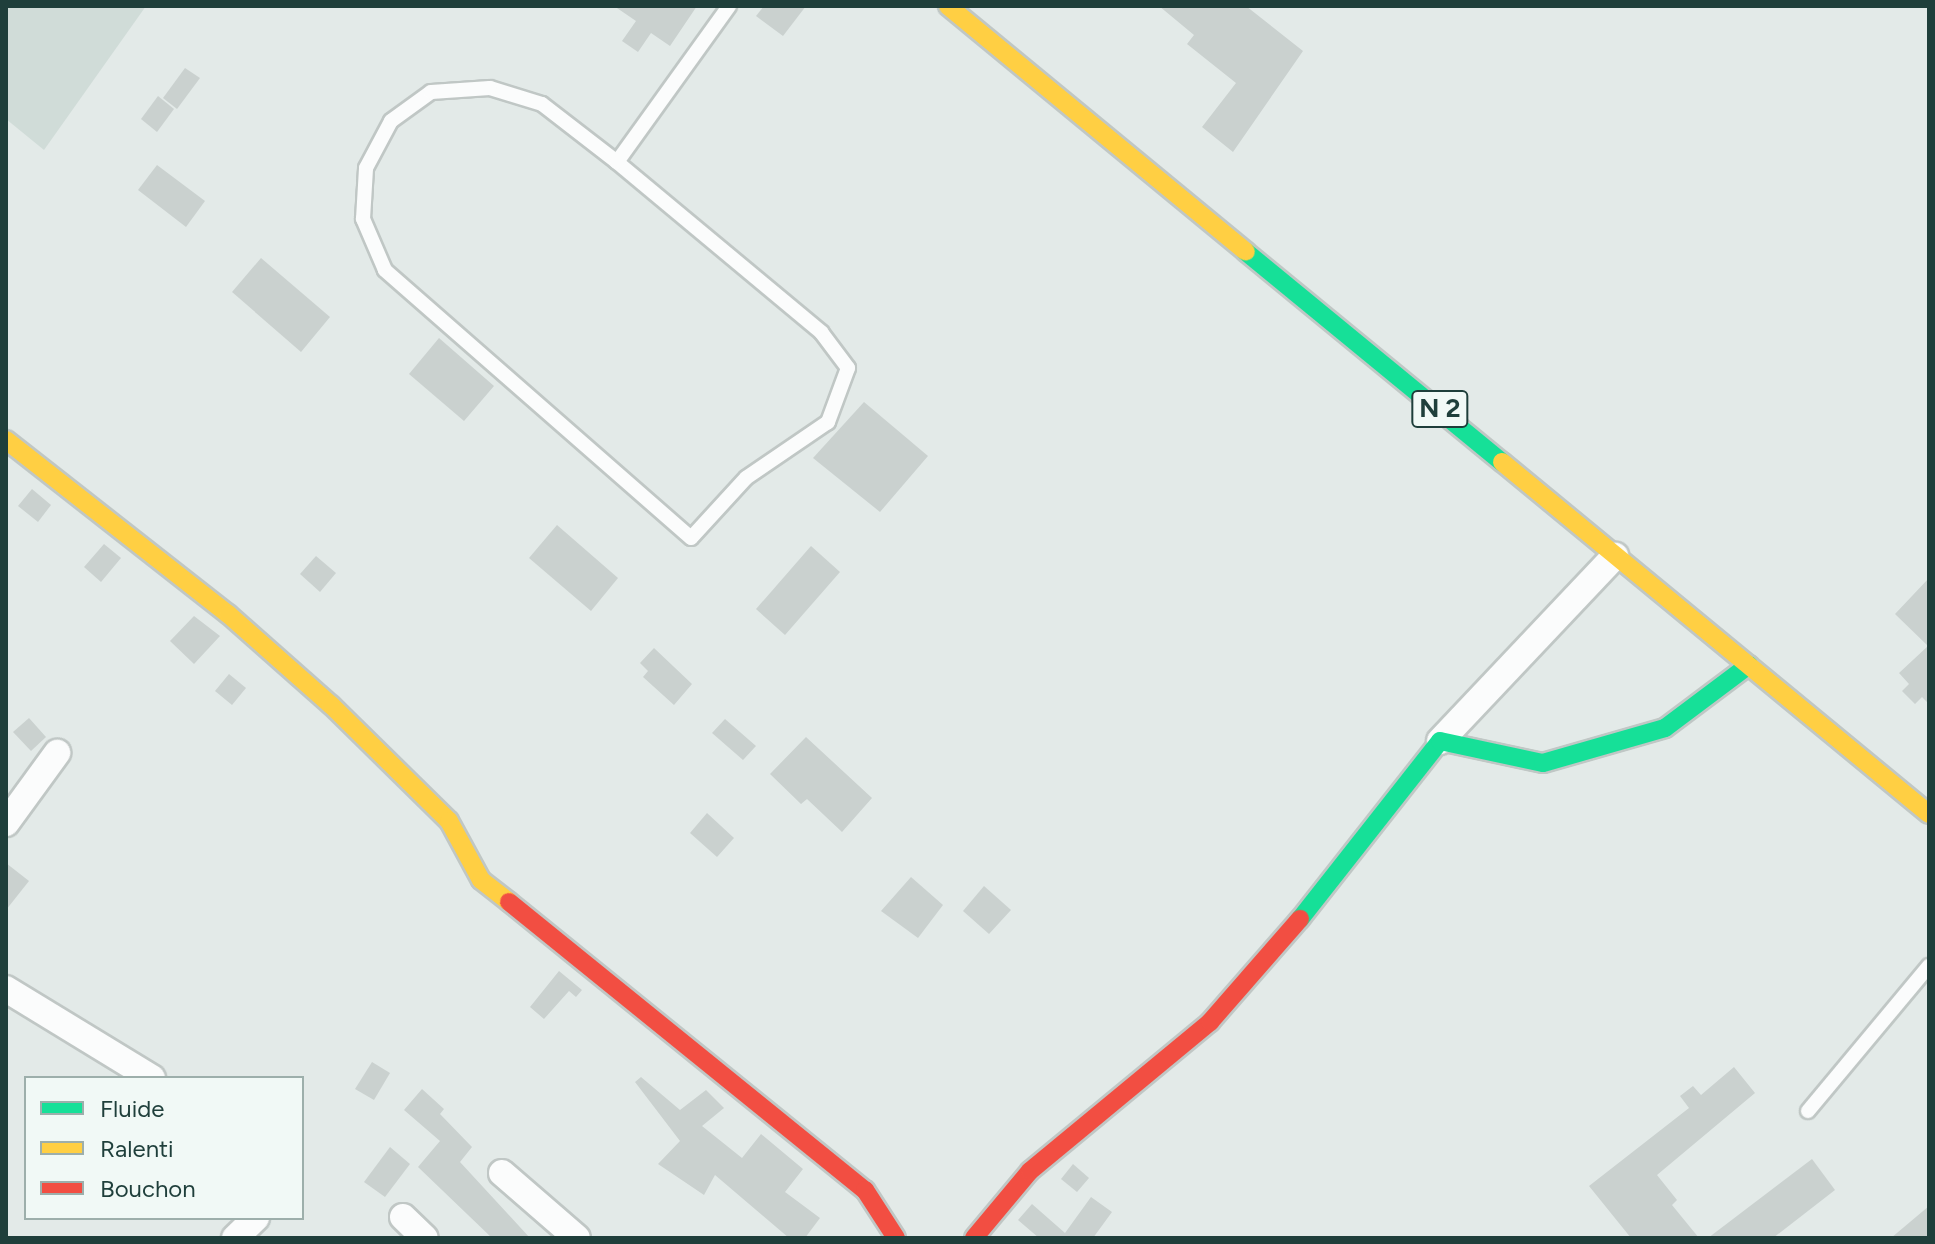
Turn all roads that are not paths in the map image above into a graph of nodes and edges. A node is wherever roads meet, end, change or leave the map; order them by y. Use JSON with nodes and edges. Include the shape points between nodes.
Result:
{"nodes":[{"id":1,"x":729,"y":6,"type":"edge"},
{"id":2,"x":948,"y":6,"type":"edge"},
{"id":3,"x":617,"y":162,"type":"junction"},
{"id":4,"x":6,"y":440,"type":"edge"},
{"id":5,"x":1615,"y":556,"type":"junction"},
{"id":6,"x":1749,"y":665,"type":"junction"},
{"id":7,"x":1440,"y":741,"type":"junction"},
{"id":8,"x":57,"y":753,"type":"dead end"},
{"id":9,"x":1929,"y":814,"type":"edge"},
{"id":10,"x":6,"y":823,"type":"edge"},
{"id":11,"x":1929,"y":966,"type":"edge"},
{"id":12,"x":6,"y":989,"type":"edge"},
{"id":13,"x":149,"y":1076,"type":"edge"},
{"id":14,"x":1808,"y":1111,"type":"dead end"},
{"id":15,"x":502,"y":1173,"type":"dead end"},
{"id":16,"x":403,"y":1217,"type":"dead end"},
{"id":17,"x":254,"y":1220,"type":"edge"},
{"id":18,"x":235,"y":1238,"type":"edge"},
{"id":19,"x":425,"y":1238,"type":"edge"},
{"id":20,"x":577,"y":1238,"type":"edge"},
{"id":21,"x":896,"y":1238,"type":"edge"},
{"id":22,"x":974,"y":1238,"type":"edge"}],
"edges":[{"from":1,"to":3,"type":"lane"},
{"from":2,"to":5,"type":"street","number":"N 2"},
{"from":3,"to":3,"type":"lane","via":[[821,332],[848,368],[828,422],[746,478],[691,538],[385,270],[363,219],[366,168],[391,121],[431,92],[490,88],[542,104]]},
{"from":4,"to":21,"type":"street","via":[[228,614],[331,705],[449,821],[481,880],[865,1190]]},
{"from":5,"to":6,"type":"street","number":"N 2"},
{"from":5,"to":7,"type":"street"},
{"from":6,"to":7,"type":"street","via":[[1665,728],[1543,763]]},
{"from":6,"to":9,"type":"street","number":"N 2"},
{"from":7,"to":22,"type":"street","via":[[1343,870],[1210,1022],[1030,1171]]},
{"from":8,"to":10,"type":"street"},
{"from":11,"to":14,"type":"lane"},
{"from":12,"to":13,"type":"street"},
{"from":15,"to":20,"type":"street"},
{"from":16,"to":19,"type":"street"},
{"from":17,"to":18,"type":"street"}]}
